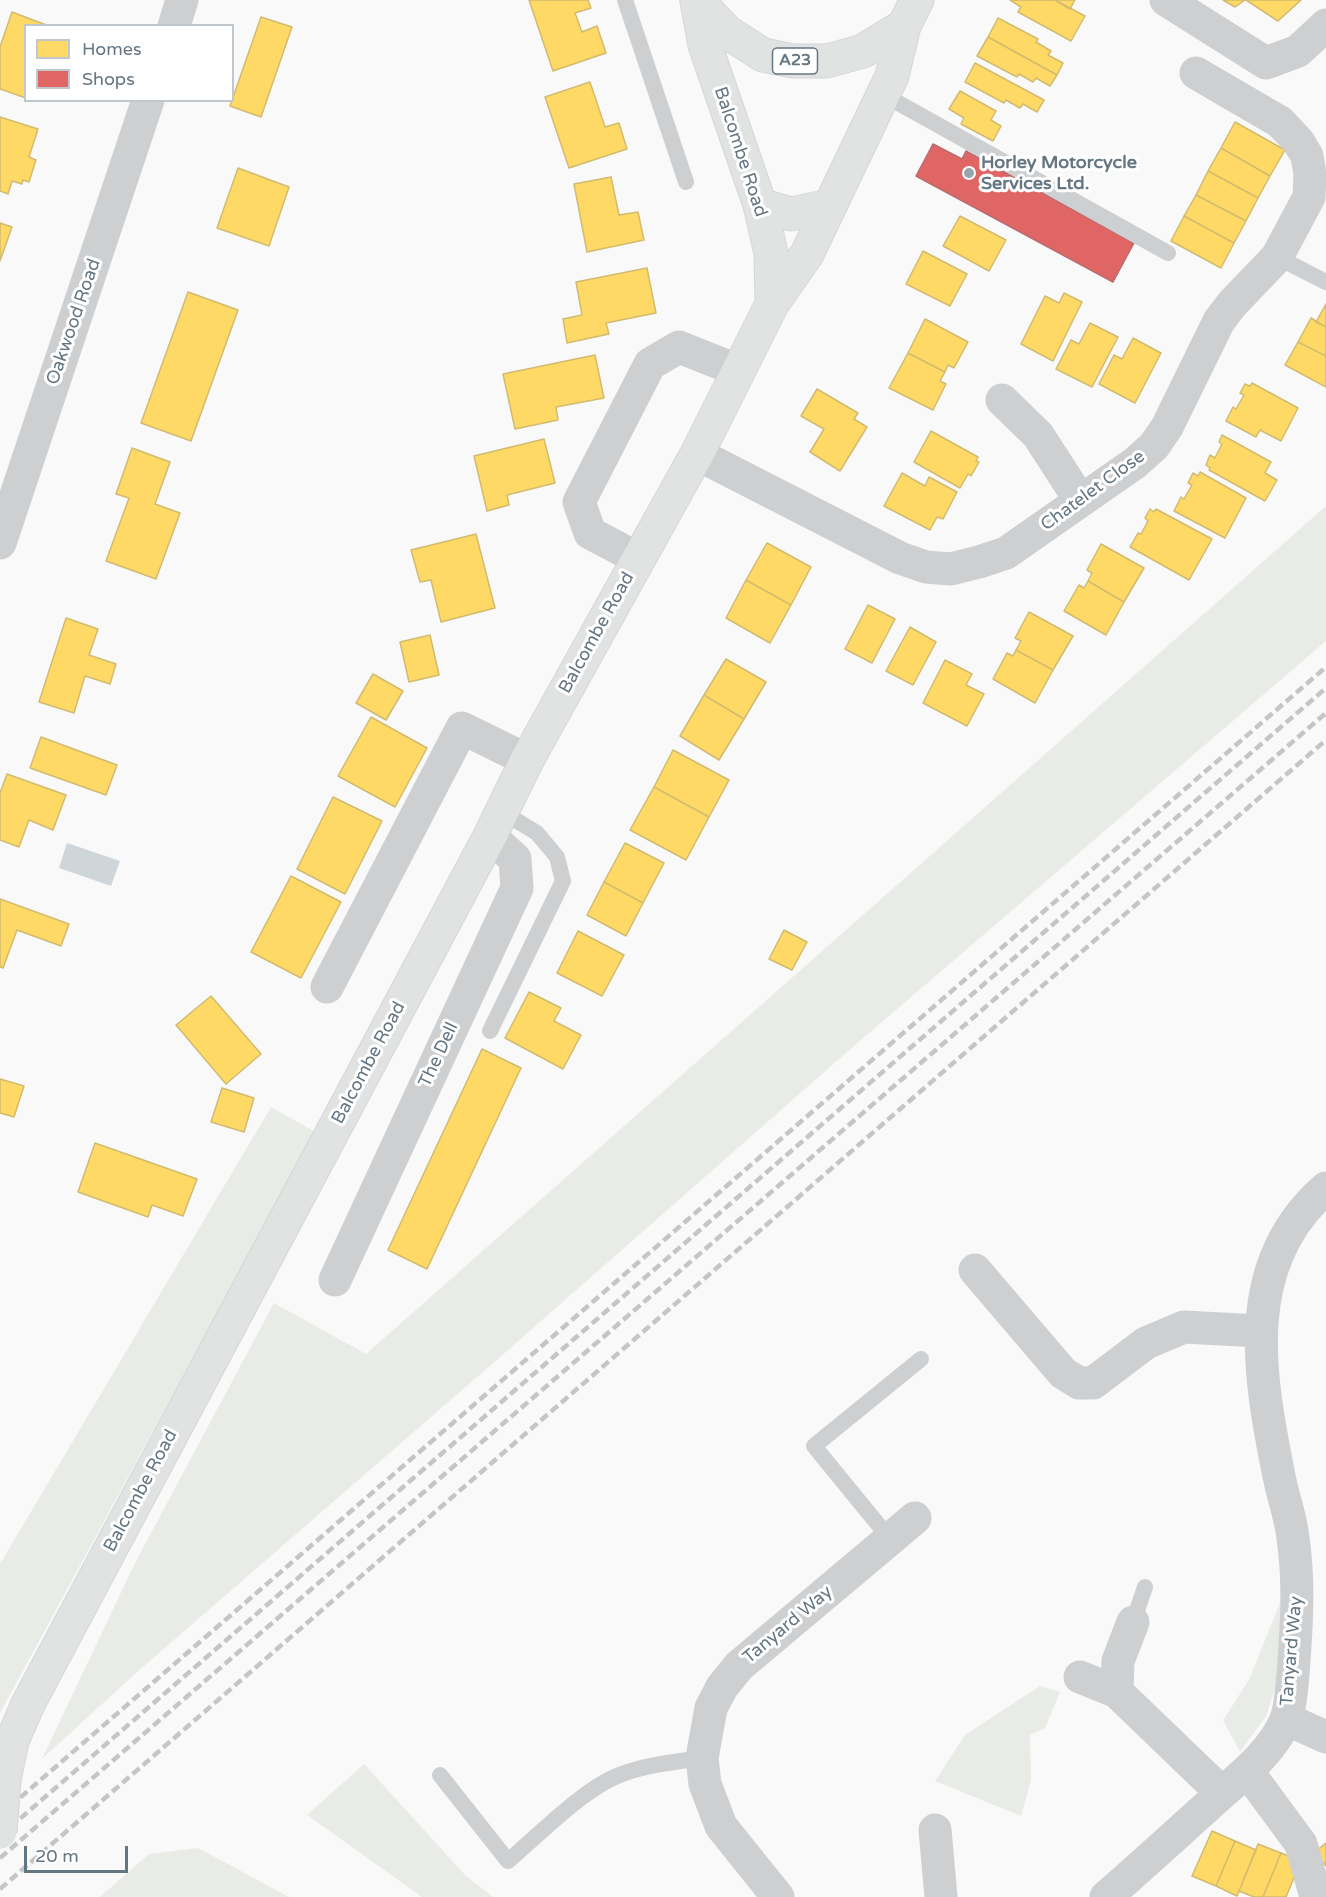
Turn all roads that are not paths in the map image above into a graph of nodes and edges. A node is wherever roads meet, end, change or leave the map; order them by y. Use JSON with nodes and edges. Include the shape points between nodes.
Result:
{"nodes":[{"id":1,"x":182,"y":0,"type":"edge"},
{"id":2,"x":625,"y":0,"type":"edge"},
{"id":3,"x":1166,"y":0,"type":"edge"},
{"id":4,"x":697,"y":1,"type":"edge"},
{"id":5,"x":913,"y":7,"type":"edge"},
{"id":6,"x":175,"y":24,"type":"edge"},
{"id":7,"x":1326,"y":25,"type":"edge"},
{"id":8,"x":1196,"y":74,"type":"dead end"},
{"id":9,"x":884,"y":94,"type":"junction"},
{"id":10,"x":147,"y":102,"type":"edge"},
{"id":11,"x":686,"y":182,"type":"dead end"},
{"id":12,"x":760,"y":205,"type":"junction"},
{"id":13,"x":829,"y":206,"type":"junction"},
{"id":14,"x":1168,"y":252,"type":"dead end"},
{"id":15,"x":1277,"y":256,"type":"junction"},
{"id":16,"x":1326,"y":282,"type":"edge"},
{"id":17,"x":772,"y":304,"type":"junction"},
{"id":18,"x":737,"y":370,"type":"junction"},
{"id":19,"x":1002,"y":400,"type":"dead end"},
{"id":20,"x":697,"y":454,"type":"junction"},
{"id":21,"x":1080,"y":500,"type":"junction"},
{"id":22,"x":0,"y":543,"type":"edge"},
{"id":23,"x":639,"y":559,"type":"junction"},
{"id":24,"x":527,"y":760,"type":"junction"},
{"id":25,"x":496,"y":824,"type":"junction"},
{"id":26,"x":327,"y":987,"type":"dead end"},
{"id":27,"x":490,"y":1031,"type":"dead end"},
{"id":28,"x":1326,"y":1188,"type":"edge"},
{"id":29,"x":975,"y":1270,"type":"dead end"},
{"id":30,"x":335,"y":1280,"type":"dead end"},
{"id":31,"x":1260,"y":1331,"type":"junction"},
{"id":32,"x":921,"y":1359,"type":"dead end"},
{"id":33,"x":915,"y":1518,"type":"dead end"},
{"id":34,"x":890,"y":1539,"type":"junction"},
{"id":35,"x":1145,"y":1587,"type":"dead end"},
{"id":36,"x":1133,"y":1622,"type":"joint"},
{"id":37,"x":1080,"y":1677,"type":"dead end"},
{"id":38,"x":1117,"y":1692,"type":"junction"},
{"id":39,"x":1286,"y":1719,"type":"junction"},
{"id":40,"x":1326,"y":1737,"type":"edge"},
{"id":41,"x":702,"y":1758,"type":"junction"},
{"id":42,"x":1248,"y":1772,"type":"junction"},
{"id":43,"x":440,"y":1775,"type":"dead end"},
{"id":44,"x":1222,"y":1793,"type":"junction"},
{"id":45,"x":935,"y":1830,"type":"dead end"},
{"id":46,"x":0,"y":1832,"type":"edge"},
{"id":47,"x":778,"y":1897,"type":"edge"},
{"id":48,"x":941,"y":1897,"type":"edge"},
{"id":49,"x":1106,"y":1897,"type":"edge"},
{"id":50,"x":1316,"y":1897,"type":"edge"}],
"edges":[{"from":1,"to":6,"type":"street"},
{"from":2,"to":11,"type":"lane"},
{"from":3,"to":7,"type":"street","via":[[1266,63],[1298,51]]},
{"from":4,"to":5,"type":"main road","name":"Balcombe Road","number":"A23","via":[[726,32],[745,44],[763,55],[793,61],[826,61],[863,51]]},
{"from":4,"to":12,"type":"main road","name":"Balcombe Road","via":[[705,45]]},
{"from":5,"to":9,"type":"main road","name":"Balcombe Road"},
{"from":8,"to":15,"type":"street","name":"Chatelet Close","via":[[1281,122],[1307,156],[1309,197]]},
{"from":9,"to":13,"type":"main road","name":"Balcombe Road"},
{"from":9,"to":14,"type":"lane"},
{"from":10,"to":22,"type":"street","name":"Oakwood Road"},
{"from":12,"to":13,"type":"main road","via":[[791,214]]},
{"from":12,"to":17,"type":"main road","name":"Balcombe Road","via":[[771,253]]},
{"from":13,"to":17,"type":"main road","name":"Balcombe Road","via":[[807,254]]},
{"from":15,"to":16,"type":"lane"},
{"from":15,"to":21,"type":"street","name":"Chatelet Close","via":[[1219,321],[1154,446]]},
{"from":17,"to":18,"type":"main road","name":"Balcombe Road"},
{"from":18,"to":20,"type":"main road","name":"Balcombe Road"},
{"from":18,"to":23,"type":"street","via":[[679,347],[650,364],[579,502],[590,533]]},
{"from":19,"to":21,"type":"street","via":[[1038,435]]},
{"from":20,"to":21,"type":"street","name":"Chatelet Close","via":[[900,558],[926,567],[951,569],[1006,553]]},
{"from":20,"to":23,"type":"main road","name":"Balcombe Road"},
{"from":23,"to":24,"type":"main road","name":"Balcombe Road"},
{"from":24,"to":25,"type":"main road","name":"Balcombe Road"},
{"from":24,"to":26,"type":"street","via":[[462,728]]},
{"from":25,"to":27,"type":"lane","via":[[537,833],[557,857],[563,881]]},
{"from":25,"to":30,"type":"street","name":"The Dell","via":[[515,859],[517,888]]},
{"from":25,"to":46,"type":"main road","name":"Balcombe Road","bridge":true,"via":[[28,1704],[12,1741]]},
{"from":28,"to":31,"type":"street","name":"Tanyard Way","via":[[1286,1235],[1269,1275]]},
{"from":29,"to":31,"type":"street","via":[[1063,1373],[1079,1383],[1093,1383],[1146,1343],[1184,1327]]},
{"from":31,"to":39,"type":"street","name":"Tanyard Way","via":[[1262,1378],[1293,1537],[1298,1605]]},
{"from":32,"to":34,"type":"lane","via":[[814,1446]]},
{"from":33,"to":34,"type":"street","name":"Tanyard Way"},
{"from":34,"to":41,"type":"street","name":"Tanyard Way","via":[[739,1666],[711,1708]]},
{"from":35,"to":36,"type":"lane"},
{"from":36,"to":38,"type":"street","via":[[1118,1661]]},
{"from":37,"to":38,"type":"street"},
{"from":38,"to":44,"type":"street"},
{"from":39,"to":40,"type":"street"},
{"from":39,"to":42,"type":"street","name":"Tanyard Way"},
{"from":41,"to":43,"type":"lane","via":[[661,1764],[617,1777],[588,1793],[508,1861]]},
{"from":41,"to":47,"type":"street","name":"Tanyard Way","via":[[705,1784],[722,1826]]},
{"from":42,"to":44,"type":"street","name":"Tanyard Way"},
{"from":42,"to":50,"type":"street","via":[[1301,1844]]},
{"from":44,"to":49,"type":"street","name":"Tanyard Way"},
{"from":45,"to":48,"type":"street"}]}
